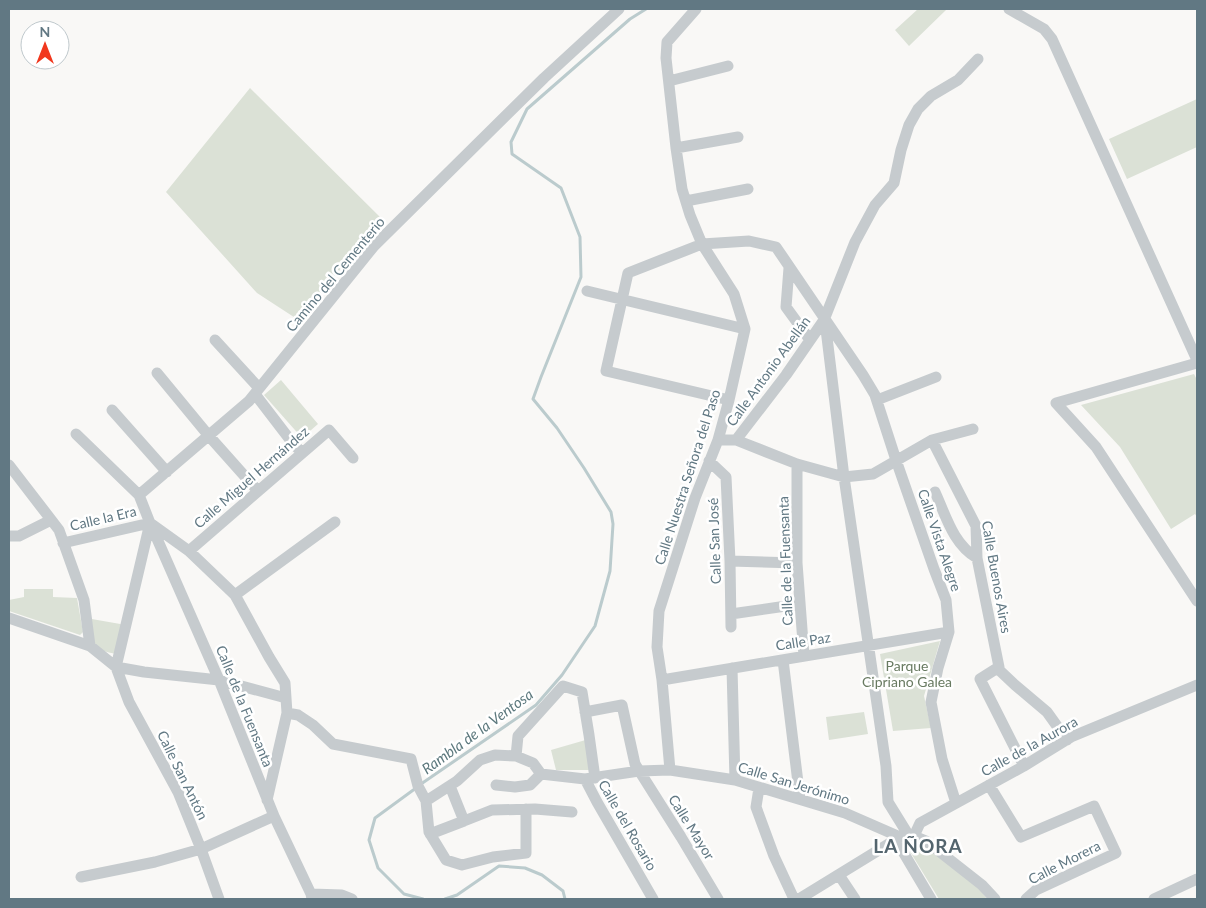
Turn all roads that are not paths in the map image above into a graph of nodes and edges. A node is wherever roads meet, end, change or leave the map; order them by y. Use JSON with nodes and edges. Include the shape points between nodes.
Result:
{"nodes":[{"id":1,"x":619,"y":9,"type":"edge"},
{"id":2,"x":696,"y":9,"type":"edge"},
{"id":3,"x":1009,"y":9,"type":"edge"},
{"id":4,"x":978,"y":59,"type":"dead end"},
{"id":5,"x":728,"y":66,"type":"dead end"},
{"id":6,"x":669,"y":81,"type":"junction"},
{"id":7,"x":738,"y":137,"type":"dead end"},
{"id":8,"x":676,"y":148,"type":"junction"},
{"id":9,"x":748,"y":189,"type":"dead end"},
{"id":10,"x":686,"y":201,"type":"junction"},
{"id":11,"x":702,"y":244,"type":"junction"},
{"id":12,"x":789,"y":268,"type":"junction"},
{"id":13,"x":587,"y":291,"type":"dead end"},
{"id":14,"x":622,"y":300,"type":"junction"},
{"id":15,"x":824,"y":320,"type":"junction"},
{"id":16,"x":745,"y":329,"type":"junction"},
{"id":17,"x":215,"y":340,"type":"dead end"},
{"id":18,"x":810,"y":340,"type":"junction"},
{"id":19,"x":1197,"y":361,"type":"edge"},
{"id":20,"x":157,"y":373,"type":"dead end"},
{"id":21,"x":936,"y":377,"type":"dead end"},
{"id":22,"x":257,"y":391,"type":"junction"},
{"id":23,"x":729,"y":400,"type":"junction"},
{"id":24,"x":877,"y":400,"type":"junction"},
{"id":25,"x":112,"y":410,"type":"dead end"},
{"id":26,"x":974,"y":429,"type":"dead end"},
{"id":27,"x":76,"y":434,"type":"dead end"},
{"id":28,"x":209,"y":436,"type":"junction"},
{"id":29,"x":718,"y":440,"type":"junction"},
{"id":30,"x":736,"y":440,"type":"junction"},
{"id":31,"x":932,"y":440,"type":"junction"},
{"id":32,"x":302,"y":453,"type":"junction"},
{"id":33,"x":352,"y":458,"type":"dead end"},
{"id":34,"x":896,"y":460,"type":"junction"},
{"id":35,"x":709,"y":461,"type":"junction"},
{"id":36,"x":797,"y":464,"type":"junction"},
{"id":37,"x":9,"y":465,"type":"edge"},
{"id":38,"x":167,"y":472,"type":"junction"},
{"id":39,"x":844,"y":477,"type":"junction"},
{"id":40,"x":258,"y":491,"type":"junction"},
{"id":41,"x":935,"y":492,"type":"dead end"},
{"id":42,"x":139,"y":495,"type":"junction"},
{"id":43,"x":51,"y":520,"type":"junction"},
{"id":44,"x":335,"y":522,"type":"dead end"},
{"id":45,"x":150,"y":523,"type":"junction"},
{"id":46,"x":9,"y":536,"type":"edge"},
{"id":47,"x":63,"y":543,"type":"junction"},
{"id":48,"x":189,"y":551,"type":"junction"},
{"id":49,"x":977,"y":558,"type":"junction"},
{"id":50,"x":730,"y":561,"type":"junction"},
{"id":51,"x":797,"y":563,"type":"junction"},
{"id":52,"x":236,"y":594,"type":"junction"},
{"id":53,"x":1197,"y":601,"type":"edge"},
{"id":54,"x":800,"y":604,"type":"junction"},
{"id":55,"x":731,"y":614,"type":"junction"},
{"id":56,"x":9,"y":618,"type":"edge"},
{"id":57,"x":731,"y":627,"type":"dead end"},
{"id":58,"x":949,"y":632,"type":"junction"},
{"id":59,"x":90,"y":646,"type":"junction"},
{"id":60,"x":869,"y":646,"type":"junction"},
{"id":61,"x":804,"y":656,"type":"junction"},
{"id":62,"x":783,"y":660,"type":"junction"},
{"id":63,"x":116,"y":667,"type":"junction"},
{"id":64,"x":732,"y":668,"type":"junction"},
{"id":65,"x":998,"y":668,"type":"junction"},
{"id":66,"x":219,"y":680,"type":"junction"},
{"id":67,"x":662,"y":680,"type":"junction"},
{"id":68,"x":1197,"y":685,"type":"edge"},
{"id":69,"x":286,"y":698,"type":"junction"},
{"id":70,"x":585,"y":712,"type":"junction"},
{"id":71,"x":287,"y":713,"type":"junction"},
{"id":72,"x":1067,"y":740,"type":"junction"},
{"id":73,"x":516,"y":756,"type":"junction"},
{"id":74,"x":1024,"y":766,"type":"junction"},
{"id":75,"x":670,"y":770,"type":"junction"},
{"id":76,"x":639,"y":771,"type":"junction"},
{"id":77,"x":541,"y":774,"type":"junction"},
{"id":78,"x":590,"y":779,"type":"junction"},
{"id":79,"x":735,"y":780,"type":"junction"},
{"id":80,"x":496,"y":784,"type":"dead end"},
{"id":81,"x":989,"y":785,"type":"junction"},
{"id":82,"x":450,"y":786,"type":"junction"},
{"id":83,"x":759,"y":788,"type":"junction"},
{"id":84,"x":800,"y":799,"type":"junction"},
{"id":85,"x":268,"y":800,"type":"junction"},
{"id":86,"x":426,"y":801,"type":"junction"},
{"id":87,"x":956,"y":803,"type":"junction"},
{"id":88,"x":526,"y":809,"type":"junction"},
{"id":89,"x":572,"y":812,"type":"dead end"},
{"id":90,"x":274,"y":816,"type":"junction"},
{"id":91,"x":464,"y":821,"type":"junction"},
{"id":92,"x":430,"y":834,"type":"junction"},
{"id":93,"x":905,"y":837,"type":"junction"},
{"id":94,"x":201,"y":849,"type":"junction"},
{"id":95,"x":839,"y":875,"type":"junction"},
{"id":96,"x":81,"y":877,"type":"dead end"},
{"id":97,"x":1197,"y":879,"type":"edge"},
{"id":98,"x":312,"y":897,"type":"edge"},
{"id":99,"x":219,"y":899,"type":"edge"},
{"id":100,"x":352,"y":899,"type":"edge"},
{"id":101,"x":653,"y":899,"type":"edge"},
{"id":102,"x":718,"y":899,"type":"edge"},
{"id":103,"x":794,"y":899,"type":"edge"},
{"id":104,"x":799,"y":899,"type":"edge"},
{"id":105,"x":855,"y":899,"type":"edge"},
{"id":106,"x":931,"y":899,"type":"edge"},
{"id":107,"x":995,"y":899,"type":"edge"},
{"id":108,"x":1026,"y":899,"type":"edge"},
{"id":109,"x":1154,"y":899,"type":"edge"}],
"edges":[{"from":1,"to":22,"type":"street","name":"Camino del Cementerio","via":[[544,78],[374,246]]},
{"from":2,"to":6,"type":"street","via":[[668,42]]},
{"from":3,"to":19,"type":"street","via":[[1044,29],[1052,39]]},
{"from":4,"to":15,"type":"street","name":"Calle Antonio Abellán","via":[[958,80],[932,96],[908,125],[894,183],[875,206],[855,242]]},
{"from":5,"to":6,"type":"street"},
{"from":6,"to":8,"type":"street"},
{"from":7,"to":8,"type":"street"},
{"from":8,"to":10,"type":"street"},
{"from":9,"to":10,"type":"street"},
{"from":10,"to":11,"type":"street"},
{"from":11,"to":12,"type":"street","name":"Calle Vista Alegre","via":[[749,241],[776,248]]},
{"from":11,"to":14,"type":"street","name":"Calle Vista Alegre","via":[[628,273]]},
{"from":11,"to":16,"type":"street","via":[[734,294]]},
{"from":12,"to":15,"type":"street","name":"Calle Vista Alegre"},
{"from":12,"to":18,"type":"street","via":[[786,307]]},
{"from":13,"to":14,"type":"street"},
{"from":14,"to":16,"type":"street"},
{"from":14,"to":23,"type":"street","via":[[606,371]]},
{"from":15,"to":18,"type":"street","name":"Calle Antonio Abellán"},
{"from":15,"to":24,"type":"street","name":"Calle Vista Alegre"},
{"from":15,"to":39,"type":"street"},
{"from":16,"to":23,"type":"street","name":"Calle Nuestra Señora del Paso"},
{"from":17,"to":22,"type":"street"},
{"from":18,"to":30,"type":"street","name":"Calle Antonio Abellán"},
{"from":19,"to":53,"type":"street","via":[[1056,404],[1096,447]]},
{"from":20,"to":28,"type":"street"},
{"from":21,"to":24,"type":"street"},
{"from":22,"to":28,"type":"street","name":"Camino del Cementerio"},
{"from":22,"to":32,"type":"street"},
{"from":23,"to":29,"type":"street","name":"Calle Nuestra Señora del Paso"},
{"from":24,"to":34,"type":"street","name":"Calle Vista Alegre"},
{"from":25,"to":38,"type":"street"},
{"from":26,"to":31,"type":"street"},
{"from":27,"to":42,"type":"street"},
{"from":28,"to":38,"type":"street","name":"Camino del Cementerio"},
{"from":28,"to":40,"type":"street"},
{"from":29,"to":30,"type":"street"},
{"from":29,"to":35,"type":"street","name":"Calle Nuestra Señora del Paso"},
{"from":30,"to":36,"type":"street"},
{"from":31,"to":34,"type":"street"},
{"from":31,"to":49,"type":"street","name":"Calle Buenos Aires","via":[[976,526]]},
{"from":32,"to":33,"type":"street","name":"Calle Miguel Hernández","via":[[329,430]]},
{"from":32,"to":40,"type":"street","name":"Calle Miguel Hernández"},
{"from":34,"to":39,"type":"street","via":[[873,474]]},
{"from":34,"to":58,"type":"street","name":"Calle Vista Alegre","via":[[946,600]]},
{"from":35,"to":50,"type":"street","name":"Calle San José","via":[[726,477]]},
{"from":35,"to":67,"type":"street","name":"Calle Nuestra Señora del Paso","via":[[659,611],[657,647]]},
{"from":36,"to":39,"type":"street"},
{"from":36,"to":51,"type":"street","name":"Calle de la Fuensanta"},
{"from":37,"to":43,"type":"street"},
{"from":38,"to":42,"type":"street","name":"Camino del Cementerio"},
{"from":39,"to":60,"type":"street"},
{"from":40,"to":48,"type":"street","name":"Calle Miguel Hernández"},
{"from":41,"to":49,"type":"street","via":[[958,542]]},
{"from":42,"to":45,"type":"street","name":"Calle de la Fuensanta"},
{"from":43,"to":46,"type":"street","via":[[19,536]]},
{"from":43,"to":47,"type":"street"},
{"from":44,"to":52,"type":"street"},
{"from":45,"to":47,"type":"street","name":"Calle la Era"},
{"from":45,"to":48,"type":"street"},
{"from":45,"to":63,"type":"street"},
{"from":45,"to":66,"type":"street","name":"Calle de la Fuensanta"},
{"from":47,"to":59,"type":"street","via":[[84,600]]},
{"from":48,"to":52,"type":"street"},
{"from":49,"to":65,"type":"street","name":"Calle Buenos Aires"},
{"from":50,"to":51,"type":"street"},
{"from":50,"to":55,"type":"street","name":"Calle San José"},
{"from":51,"to":54,"type":"street","name":"Calle de la Fuensanta"},
{"from":52,"to":69,"type":"street","via":[[285,683]]},
{"from":54,"to":55,"type":"street"},
{"from":54,"to":61,"type":"street","name":"Calle de la Fuensanta"},
{"from":55,"to":57,"type":"street","name":"Calle San José"},
{"from":56,"to":59,"type":"street"},
{"from":58,"to":60,"type":"street","name":"Calle Paz"},
{"from":58,"to":87,"type":"street","via":[[931,702],[942,759]]},
{"from":59,"to":63,"type":"street"},
{"from":60,"to":61,"type":"street","name":"Calle Paz"},
{"from":60,"to":93,"type":"street","via":[[888,802]]},
{"from":61,"to":62,"type":"street","name":"Calle Paz"},
{"from":62,"to":64,"type":"street","name":"Calle Paz"},
{"from":62,"to":84,"type":"street"},
{"from":63,"to":66,"type":"street"},
{"from":63,"to":94,"type":"street","name":"Calle San Antón","via":[[129,702],[178,792]]},
{"from":64,"to":67,"type":"street","name":"Calle Paz"},
{"from":64,"to":79,"type":"street"},
{"from":65,"to":72,"type":"street","via":[[1048,712]]},
{"from":65,"to":74,"type":"street","via":[[980,679]]},
{"from":66,"to":69,"type":"street"},
{"from":66,"to":85,"type":"street","name":"Calle de la Fuensanta"},
{"from":67,"to":75,"type":"street","name":"Calle Nuestra Señora del Paso"},
{"from":68,"to":72,"type":"street","name":"Calle de la Aurora"},
{"from":69,"to":71,"type":"street"},
{"from":70,"to":73,"type":"street","via":[[582,692],[563,686],[518,736]]},
{"from":70,"to":76,"type":"street","name":"Calle Mayor","via":[[622,705]]},
{"from":70,"to":78,"type":"street","via":[[590,735]]},
{"from":71,"to":85,"type":"street"},
{"from":71,"to":86,"type":"street","via":[[313,725],[333,744],[411,759]]},
{"from":72,"to":74,"type":"street","name":"Calle de la Aurora"},
{"from":73,"to":77,"type":"street","via":[[533,763]]},
{"from":73,"to":82,"type":"street","via":[[495,755],[480,760]]},
{"from":74,"to":81,"type":"street","name":"Calle de la Aurora"},
{"from":75,"to":76,"type":"street","name":"Calle San Jerónimo"},
{"from":75,"to":79,"type":"street","name":"Calle San Jerónimo"},
{"from":76,"to":78,"type":"street","name":"Calle San Jerónimo"},
{"from":76,"to":102,"type":"street","name":"Calle Mayor"},
{"from":77,"to":78,"type":"street","name":"Calle del Rosario"},
{"from":77,"to":80,"type":"street","via":[[530,785]]},
{"from":78,"to":101,"type":"street","name":"Calle del Rosario","via":[[597,802]]},
{"from":79,"to":83,"type":"street","name":"Calle San Jerónimo"},
{"from":81,"to":87,"type":"street","name":"Calle de la Aurora"},
{"from":81,"to":108,"type":"street","name":"Calle Morera","via":[[1021,837],[1094,806],[1116,853],[1036,890]]},
{"from":82,"to":86,"type":"street"},
{"from":82,"to":91,"type":"street"},
{"from":83,"to":84,"type":"street","name":"Calle San Jerónimo"},
{"from":83,"to":103,"type":"street","via":[[756,807]]},
{"from":84,"to":93,"type":"street","name":"Calle San Jerónimo"},
{"from":85,"to":90,"type":"street","name":"Calle de la Fuensanta"},
{"from":86,"to":92,"type":"street"},
{"from":87,"to":93,"type":"street","name":"Calle de la Aurora","via":[[920,823]]},
{"from":88,"to":89,"type":"street"},
{"from":88,"to":91,"type":"street","via":[[492,810]]},
{"from":88,"to":92,"type":"street","via":[[526,853],[462,865],[446,860]]},
{"from":90,"to":94,"type":"street"},
{"from":90,"to":98,"type":"street","name":"Calle de la Fuensanta"},
{"from":91,"to":92,"type":"street"},
{"from":93,"to":95,"type":"street","name":"Calle de la Aurora"},
{"from":93,"to":106,"type":"street"},
{"from":93,"to":107,"type":"street","name":"Calle San Jerónimo","via":[[926,841]]},
{"from":94,"to":96,"type":"street"},
{"from":94,"to":99,"type":"street","name":"Calle San Antón"},
{"from":95,"to":104,"type":"street","name":"Calle de la Aurora"},
{"from":95,"to":105,"type":"street"},
{"from":97,"to":109,"type":"street"},
{"from":98,"to":100,"type":"street","via":[[342,895]]}]}
